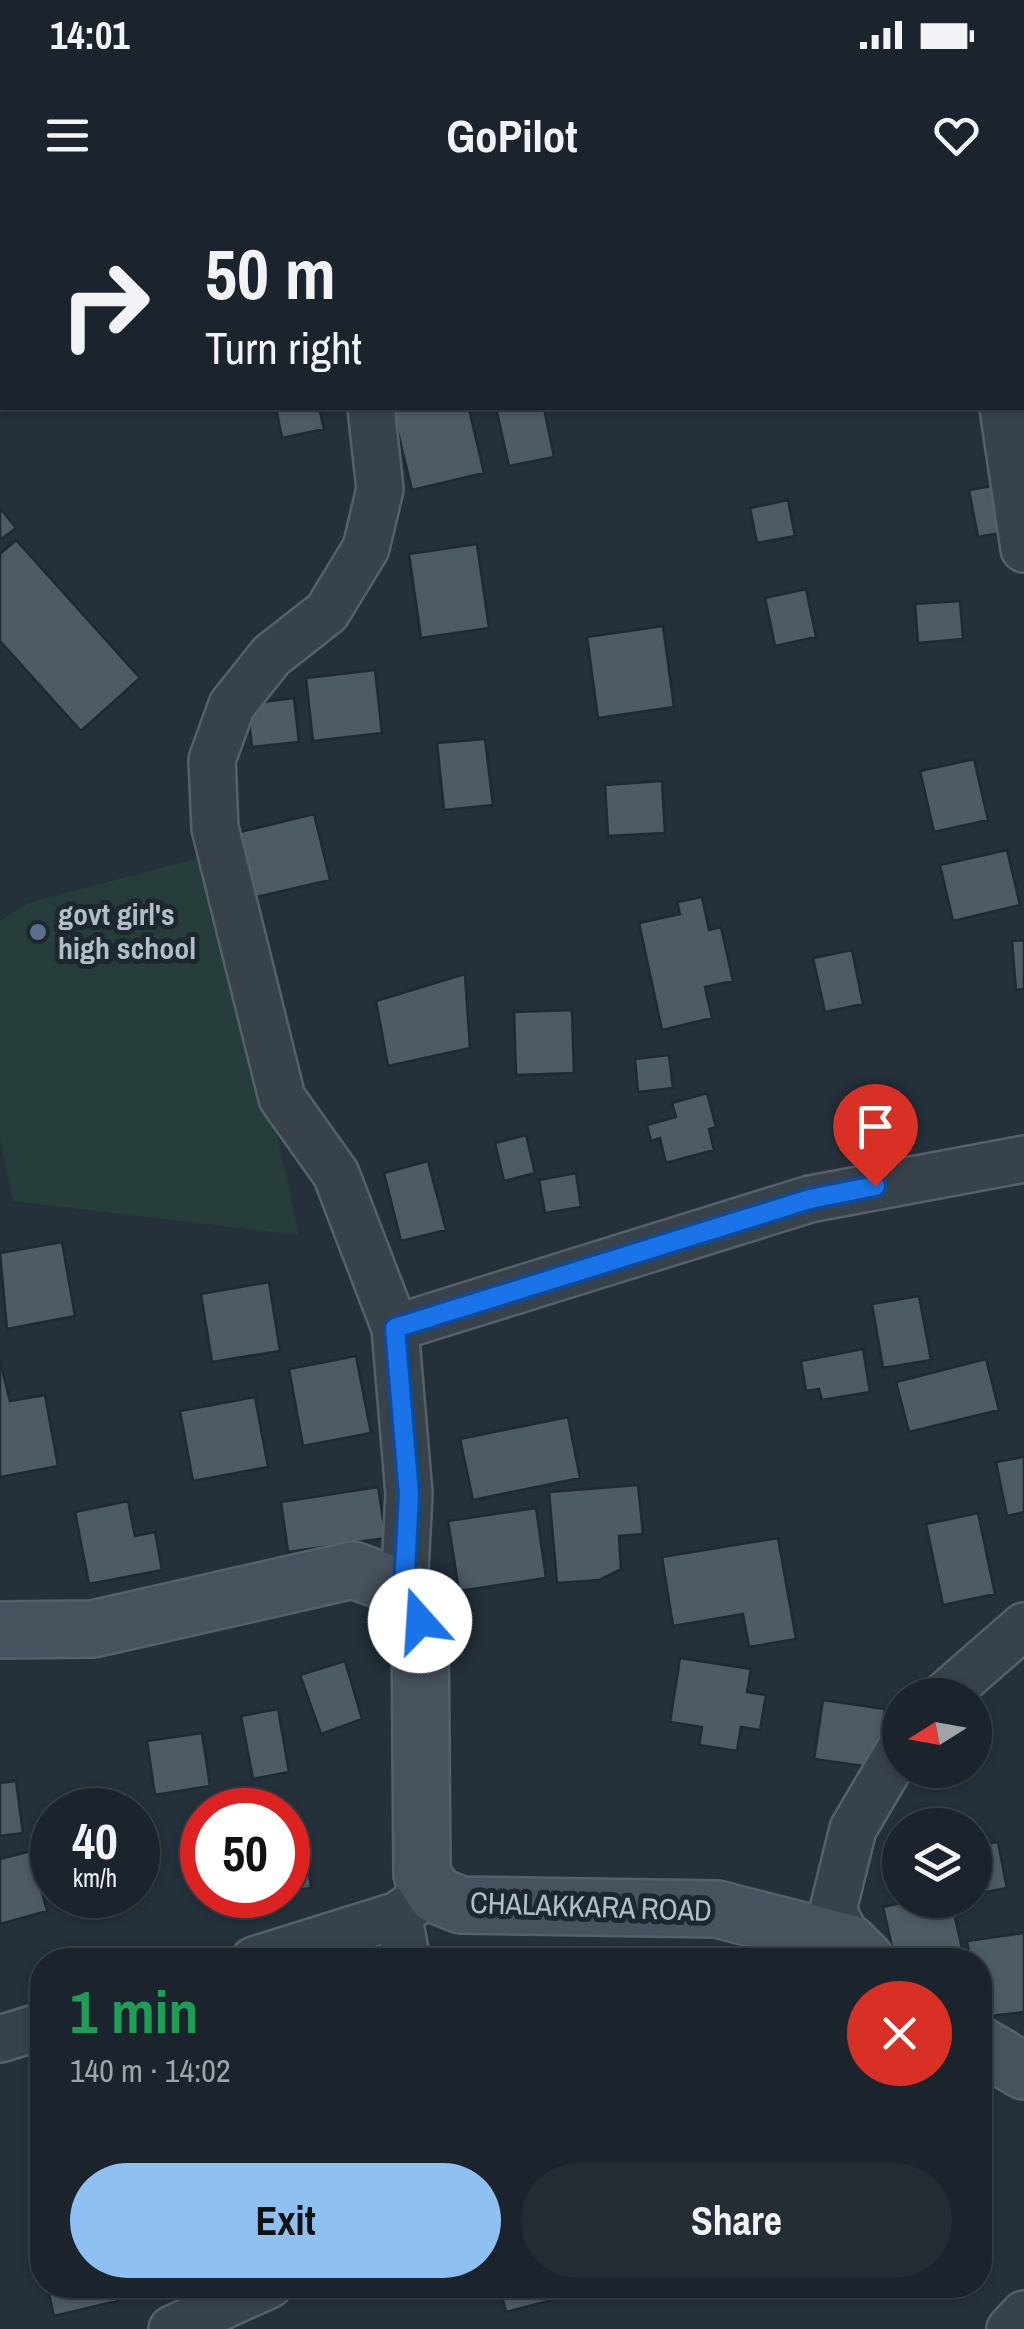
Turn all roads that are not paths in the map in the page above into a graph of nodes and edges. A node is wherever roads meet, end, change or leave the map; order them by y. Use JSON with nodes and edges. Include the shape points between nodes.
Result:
{"nodes":[{"id":1,"x":371,"y":410,"type":"edge"},
{"id":2,"x":1003,"y":410,"type":"edge"},
{"id":3,"x":1024,"y":548,"type":"edge"},
{"id":4,"x":1024,"y":1159,"type":"edge"},
{"id":5,"x":395,"y":1328,"type":"junction"},
{"id":6,"x":404,"y":1589,"type":"junction"},
{"id":7,"x":1024,"y":1626,"type":"edge"},
{"id":8,"x":0,"y":1630,"type":"edge"},
{"id":9,"x":964,"y":1678,"type":"edge"},
{"id":10,"x":882,"y":1780,"type":"edge"},
{"id":11,"x":412,"y":1899,"type":"junction"},
{"id":12,"x":285,"y":1948,"type":"edge"},
{"id":13,"x":408,"y":1948,"type":"edge"},
{"id":14,"x":845,"y":1948,"type":"edge"},
{"id":15,"x":856,"y":1948,"type":"edge"},
{"id":16,"x":30,"y":2030,"type":"edge"},
{"id":17,"x":0,"y":2039,"type":"edge"},
{"id":18,"x":992,"y":2052,"type":"edge"},
{"id":19,"x":1024,"y":2071,"type":"edge"},
{"id":20,"x":241,"y":2298,"type":"edge"},
{"id":21,"x":1024,"y":2314,"type":"edge"},
{"id":22,"x":172,"y":2329,"type":"edge"},
{"id":23,"x":1010,"y":2329,"type":"edge"}],
"edges":[{"from":1,"to":5,"type":"street","via":[[380,488],[366,548],[327,612],[271,656],[232,704],[212,760],[215,828],[282,1098],[336,1174]]},
{"from":2,"to":3,"type":"street"},
{"from":4,"to":5,"type":"street","via":[[810,1199]]},
{"from":5,"to":6,"type":"street","via":[[409,1494]]},
{"from":6,"to":8,"type":"main road","via":[[353,1570],[93,1629]]},
{"from":6,"to":11,"type":"main road","name":"CHALAKKARA ROAD","via":[[420,1621],[422,1874]]},
{"from":7,"to":9,"type":"street"},
{"from":10,"to":15,"type":"street","via":[[854,1828],[833,1910]]},
{"from":11,"to":12,"type":"street"},
{"from":11,"to":13,"type":"street"},
{"from":11,"to":14,"type":"main road","name":"CHALAKKARA ROAD","via":[[717,1909]]},
{"from":16,"to":17,"type":"street"},
{"from":18,"to":19,"type":"main road"},
{"from":20,"to":22,"type":"street"},
{"from":21,"to":23,"type":"street"}]}
